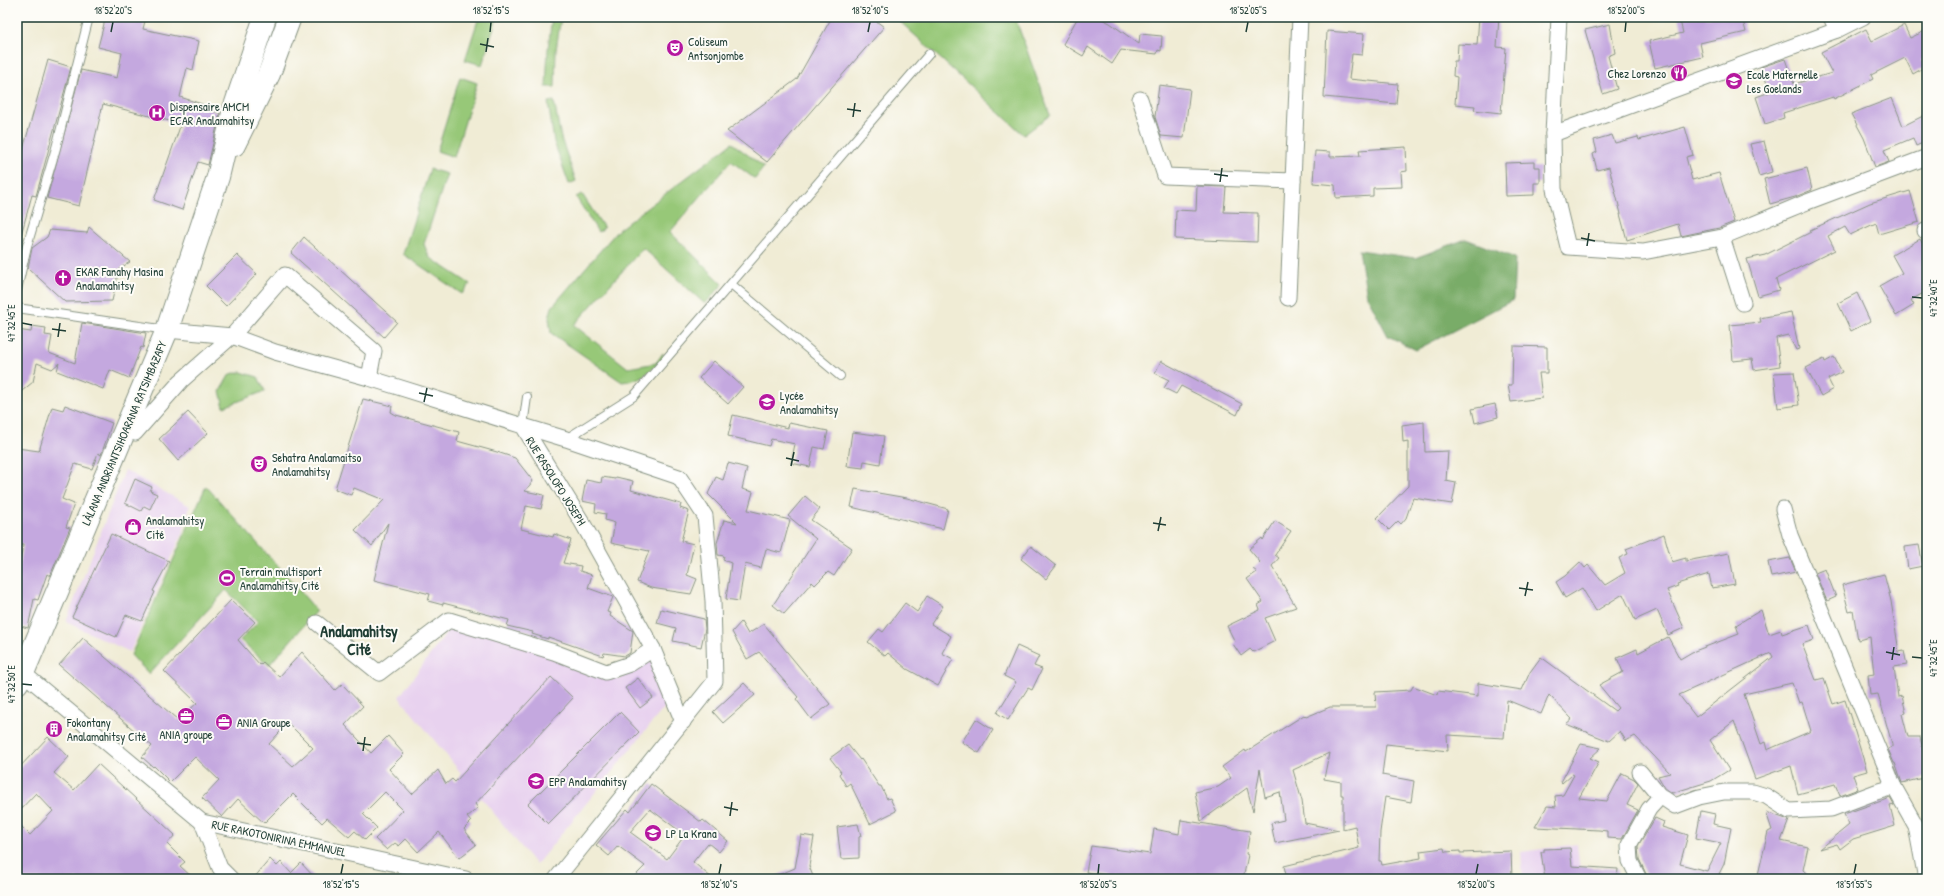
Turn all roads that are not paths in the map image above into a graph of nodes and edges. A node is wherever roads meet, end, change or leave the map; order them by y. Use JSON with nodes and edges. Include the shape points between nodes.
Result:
{"nodes":[{"id":1,"x":89,"y":17,"type":"edge"},
{"id":2,"x":265,"y":17,"type":"edge"},
{"id":3,"x":290,"y":17,"type":"edge"},
{"id":4,"x":1300,"y":17,"type":"edge"},
{"id":5,"x":1559,"y":17,"type":"edge"},
{"id":6,"x":1863,"y":17,"type":"edge"},
{"id":7,"x":1834,"y":23,"type":"edge"},
{"id":8,"x":929,"y":54,"type":"dead end"},
{"id":9,"x":1140,"y":100,"type":"dead end"},
{"id":10,"x":1553,"y":134,"type":"junction"},
{"id":11,"x":1927,"y":156,"type":"edge"},
{"id":12,"x":218,"y":177,"type":"junction"},
{"id":13,"x":1293,"y":181,"type":"junction"},
{"id":14,"x":1722,"y":237,"type":"junction"},
{"id":15,"x":731,"y":284,"type":"junction"},
{"id":16,"x":17,"y":290,"type":"edge"},
{"id":17,"x":1288,"y":298,"type":"dead end"},
{"id":18,"x":1743,"y":303,"type":"dead end"},
{"id":19,"x":17,"y":308,"type":"edge"},
{"id":20,"x":167,"y":330,"type":"junction"},
{"id":21,"x":232,"y":336,"type":"junction"},
{"id":22,"x":840,"y":376,"type":"dead end"},
{"id":23,"x":369,"y":378,"type":"junction"},
{"id":24,"x":527,"y":397,"type":"dead end"},
{"id":25,"x":523,"y":426,"type":"junction"},
{"id":26,"x":126,"y":428,"type":"junction"},
{"id":27,"x":566,"y":438,"type":"junction"},
{"id":28,"x":1783,"y":509,"type":"dead end"},
{"id":29,"x":317,"y":623,"type":"dead end"},
{"id":30,"x":653,"y":649,"type":"junction"},
{"id":31,"x":20,"y":678,"type":"edge"},
{"id":32,"x":683,"y":722,"type":"junction"},
{"id":33,"x":1640,"y":772,"type":"dead end"},
{"id":34,"x":1894,"y":787,"type":"junction"},
{"id":35,"x":1660,"y":797,"type":"junction"},
{"id":36,"x":202,"y":822,"type":"junction"},
{"id":37,"x":231,"y":879,"type":"edge"},
{"id":38,"x":466,"y":879,"type":"edge"},
{"id":39,"x":556,"y":879,"type":"edge"},
{"id":40,"x":1639,"y":879,"type":"edge"},
{"id":41,"x":1926,"y":879,"type":"edge"}],
"edges":[{"from":1,"to":16,"type":"lane"},
{"from":2,"to":12,"type":"main road","name":"LÀLANA ANDRIANTSIHOARANA RATSIMBAZAFY","via":[[234,109]]},
{"from":3,"to":12,"type":"main road","name":"LÀLANA ANDRIANTSIHOARANA RATSIMBAZAFY","via":[[269,74]]},
{"from":4,"to":13,"type":"street"},
{"from":5,"to":10,"type":"street"},
{"from":6,"to":7,"type":"street"},
{"from":7,"to":10,"type":"street"},
{"from":8,"to":15,"type":"lane"},
{"from":9,"to":13,"type":"street","via":[[1165,176]]},
{"from":10,"to":14,"type":"street","via":[[1554,188],[1568,246],[1643,252]]},
{"from":11,"to":14,"type":"street"},
{"from":12,"to":20,"type":"main road","name":"LÀLANA ANDRIANTSIHOARANA RATSIMBAZAFY"},
{"from":13,"to":17,"type":"street"},
{"from":14,"to":18,"type":"street"},
{"from":15,"to":22,"type":"lane"},
{"from":15,"to":27,"type":"lane","via":[[634,396]]},
{"from":19,"to":20,"type":"lane"},
{"from":20,"to":21,"type":"street","name":"RUE RASOLOFO JOSEPH"},
{"from":20,"to":26,"type":"main road","name":"LÀLANA ANDRIANTSIHOARANA RATSIMBAZAFY"},
{"from":21,"to":23,"type":"street","name":"RUE RASOLOFO JOSEPH","via":[[275,352]]},
{"from":21,"to":23,"type":"street","via":[[285,275],[374,351]]},
{"from":21,"to":26,"type":"street","via":[[181,381],[135,433]]},
{"from":23,"to":25,"type":"street","name":"RUE RASOLOFO JOSEPH"},
{"from":24,"to":25,"type":"lane"},
{"from":25,"to":27,"type":"street"},
{"from":25,"to":30,"type":"street","name":"RUE RASOLOFO JOSEPH","via":[[582,522]]},
{"from":26,"to":31,"type":"main road","name":"LÀLANA ANDRIANTSIHOARANA RATSIMBAZAFY"},
{"from":27,"to":32,"type":"street","via":[[679,477],[705,516],[713,601],[715,681]]},
{"from":28,"to":34,"type":"street","via":[[1790,535]]},
{"from":29,"to":30,"type":"street","via":[[379,673],[449,620],[554,652],[606,672],[630,664]]},
{"from":30,"to":32,"type":"street","name":"RUE RASOLOFO JOSEPH"},
{"from":31,"to":36,"type":"street","name":"RUE RAKOTONIRINA EMMANUEL"},
{"from":32,"to":39,"type":"street"},
{"from":33,"to":35,"type":"street"},
{"from":34,"to":35,"type":"street","via":[[1831,809],[1801,811],[1789,811],[1766,796],[1753,792],[1718,793],[1675,806]]},
{"from":34,"to":41,"type":"street","via":[[1916,826]]},
{"from":35,"to":40,"type":"street","via":[[1649,809],[1629,846],[1630,861]]},
{"from":36,"to":37,"type":"street","via":[[220,868]]},
{"from":36,"to":38,"type":"street","name":"RUE RAKOTONIRINA EMMANUEL"}]}
